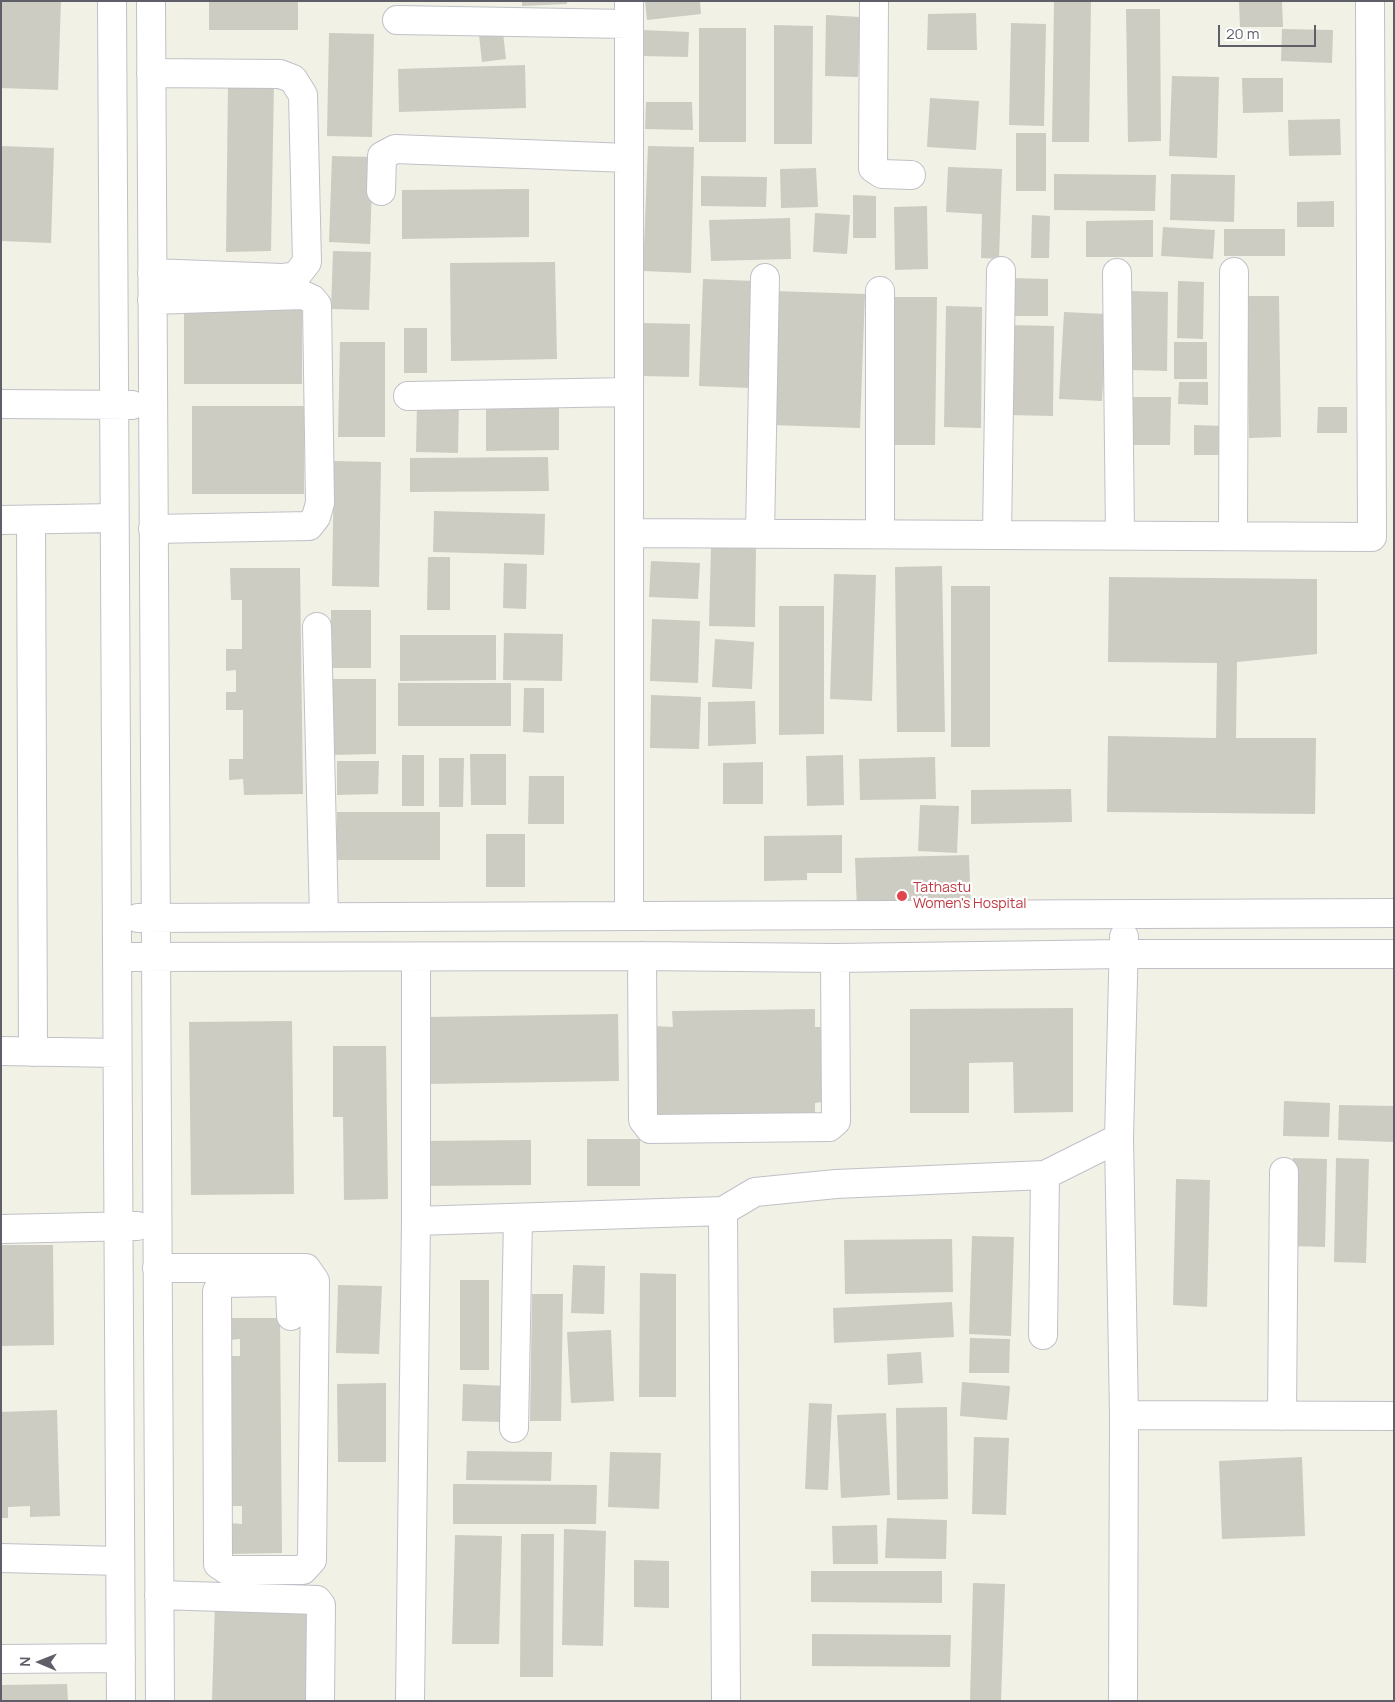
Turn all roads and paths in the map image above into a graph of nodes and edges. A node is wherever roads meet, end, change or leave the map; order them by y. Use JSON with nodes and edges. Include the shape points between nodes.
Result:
{"nodes":[{"id":1,"x":112,"y":1,"type":"edge"},
{"id":2,"x":150,"y":1,"type":"edge"},
{"id":3,"x":874,"y":1,"type":"edge"},
{"id":4,"x":1370,"y":1,"type":"edge"},
{"id":5,"x":629,"y":13,"type":"edge"},
{"id":6,"x":397,"y":20,"type":"dead end"},
{"id":7,"x":151,"y":73,"type":"junction"},
{"id":8,"x":628,"y":158,"type":"junction"},
{"id":9,"x":911,"y":175,"type":"dead end"},
{"id":10,"x":381,"y":191,"type":"dead end"},
{"id":11,"x":1001,"y":270,"type":"dead end"},
{"id":12,"x":1117,"y":272,"type":"dead end"},
{"id":13,"x":1234,"y":272,"type":"dead end"},
{"id":14,"x":152,"y":273,"type":"junction"},
{"id":15,"x":765,"y":278,"type":"dead end"},
{"id":16,"x":880,"y":291,"type":"dead end"},
{"id":17,"x":152,"y":300,"type":"junction"},
{"id":18,"x":629,"y":392,"type":"junction"},
{"id":19,"x":408,"y":396,"type":"dead end"},
{"id":20,"x":1,"y":404,"type":"edge"},
{"id":21,"x":114,"y":405,"type":"junction"},
{"id":22,"x":153,"y":406,"type":"junction"},
{"id":23,"x":114,"y":518,"type":"junction"},
{"id":24,"x":1,"y":520,"type":"edge"},
{"id":25,"x":31,"y":520,"type":"junction"},
{"id":26,"x":153,"y":530,"type":"junction"},
{"id":27,"x":629,"y":533,"type":"junction"},
{"id":28,"x":760,"y":534,"type":"junction"},
{"id":29,"x":880,"y":534,"type":"junction"},
{"id":30,"x":997,"y":535,"type":"junction"},
{"id":31,"x":1120,"y":536,"type":"junction"},
{"id":32,"x":1233,"y":536,"type":"junction"},
{"id":33,"x":317,"y":627,"type":"dead end"},
{"id":34,"x":1394,"y":913,"type":"edge"},
{"id":35,"x":629,"y":915,"type":"junction"},
{"id":36,"x":1124,"y":915,"type":"junction"},
{"id":37,"x":324,"y":917,"type":"junction"},
{"id":38,"x":117,"y":918,"type":"junction"},
{"id":39,"x":156,"y":918,"type":"junction"},
{"id":40,"x":1124,"y":954,"type":"junction"},
{"id":41,"x":1394,"y":954,"type":"edge"},
{"id":42,"x":416,"y":956,"type":"junction"},
{"id":43,"x":642,"y":956,"type":"junction"},
{"id":44,"x":116,"y":958,"type":"junction"},
{"id":45,"x":156,"y":958,"type":"junction"},
{"id":46,"x":835,"y":958,"type":"junction"},
{"id":47,"x":1,"y":1051,"type":"edge"},
{"id":48,"x":33,"y":1052,"type":"junction"},
{"id":49,"x":117,"y":1053,"type":"junction"},
{"id":50,"x":1119,"y":1138,"type":"junction"},
{"id":51,"x":1284,"y":1172,"type":"dead end"},
{"id":52,"x":1045,"y":1175,"type":"junction"},
{"id":53,"x":723,"y":1211,"type":"junction"},
{"id":54,"x":518,"y":1218,"type":"junction"},
{"id":55,"x":416,"y":1222,"type":"junction"},
{"id":56,"x":158,"y":1225,"type":"junction"},
{"id":57,"x":118,"y":1226,"type":"junction"},
{"id":58,"x":1,"y":1229,"type":"edge"},
{"id":59,"x":157,"y":1268,"type":"junction"},
{"id":60,"x":291,"y":1316,"type":"dead end"},
{"id":61,"x":1043,"y":1335,"type":"dead end"},
{"id":62,"x":1124,"y":1415,"type":"junction"},
{"id":63,"x":1282,"y":1416,"type":"junction"},
{"id":64,"x":1394,"y":1416,"type":"edge"},
{"id":65,"x":514,"y":1428,"type":"dead end"},
{"id":66,"x":1,"y":1558,"type":"edge"},
{"id":67,"x":120,"y":1561,"type":"junction"},
{"id":68,"x":159,"y":1594,"type":"junction"},
{"id":69,"x":120,"y":1658,"type":"junction"},
{"id":70,"x":1,"y":1659,"type":"edge"},
{"id":71,"x":121,"y":1701,"type":"edge"},
{"id":72,"x":160,"y":1701,"type":"edge"},
{"id":73,"x":320,"y":1701,"type":"edge"},
{"id":74,"x":410,"y":1701,"type":"edge"},
{"id":75,"x":726,"y":1701,"type":"edge"},
{"id":76,"x":1123,"y":1701,"type":"edge"}],
"edges":[{"from":1,"to":21,"type":"street"},
{"from":2,"to":7,"type":"street"},
{"from":3,"to":9,"type":"street","via":[[873,168],[882,174]]},
{"from":4,"to":32,"type":"street","via":[[1372,537]]},
{"from":5,"to":6,"type":"street"},
{"from":5,"to":8,"type":"street"},
{"from":7,"to":14,"type":"street"},
{"from":7,"to":14,"type":"street","via":[[280,74],[293,80],[303,95],[307,262],[296,276],[282,278]]},
{"from":8,"to":10,"type":"street","via":[[394,149],[382,156]]},
{"from":8,"to":18,"type":"street"},
{"from":11,"to":30,"type":"street"},
{"from":12,"to":31,"type":"street"},
{"from":13,"to":32,"type":"street"},
{"from":14,"to":17,"type":"street"},
{"from":15,"to":28,"type":"street"},
{"from":16,"to":29,"type":"street"},
{"from":17,"to":22,"type":"street"},
{"from":17,"to":26,"type":"street","via":[[304,295],[317,305],[320,503],[309,526]]},
{"from":18,"to":19,"type":"street"},
{"from":18,"to":27,"type":"street"},
{"from":20,"to":21,"type":"street"},
{"from":21,"to":22,"type":"street"},
{"from":21,"to":23,"type":"street"},
{"from":22,"to":26,"type":"street"},
{"from":23,"to":25,"type":"street"},
{"from":23,"to":38,"type":"street"},
{"from":24,"to":25,"type":"street"},
{"from":25,"to":48,"type":"street"},
{"from":26,"to":39,"type":"street"},
{"from":27,"to":28,"type":"street"},
{"from":27,"to":35,"type":"street"},
{"from":28,"to":29,"type":"street"},
{"from":29,"to":30,"type":"street"},
{"from":30,"to":31,"type":"street"},
{"from":31,"to":32,"type":"street"},
{"from":33,"to":37,"type":"street"},
{"from":34,"to":36,"type":"street"},
{"from":35,"to":36,"type":"street"},
{"from":35,"to":37,"type":"street"},
{"from":36,"to":40,"type":"street"},
{"from":37,"to":39,"type":"street"},
{"from":38,"to":39,"type":"street"},
{"from":38,"to":44,"type":"street"},
{"from":39,"to":45,"type":"street"},
{"from":40,"to":41,"type":"street"},
{"from":40,"to":46,"type":"street"},
{"from":40,"to":50,"type":"street"},
{"from":42,"to":43,"type":"street"},
{"from":42,"to":45,"type":"street"},
{"from":42,"to":55,"type":"street"},
{"from":43,"to":46,"type":"street"},
{"from":43,"to":46,"type":"street","via":[[643,1120],[650,1129],[829,1128],[836,1121]]},
{"from":44,"to":45,"type":"street"},
{"from":44,"to":49,"type":"street"},
{"from":45,"to":56,"type":"street"},
{"from":47,"to":48,"type":"street"},
{"from":48,"to":49,"type":"street"},
{"from":49,"to":57,"type":"street"},
{"from":50,"to":52,"type":"street"},
{"from":50,"to":62,"type":"street"},
{"from":51,"to":63,"type":"street"},
{"from":52,"to":53,"type":"street","via":[[836,1184],[755,1192]]},
{"from":52,"to":61,"type":"street"},
{"from":53,"to":54,"type":"street"},
{"from":53,"to":75,"type":"street"},
{"from":54,"to":55,"type":"street"},
{"from":54,"to":65,"type":"street"},
{"from":55,"to":74,"type":"street"},
{"from":56,"to":57,"type":"street"},
{"from":56,"to":59,"type":"street"},
{"from":57,"to":58,"type":"street"},
{"from":57,"to":67,"type":"street"},
{"from":59,"to":60,"type":"street","via":[[306,1268],[315,1281],[312,1560],[303,1570],[227,1570],[218,1564],[217,1291],[223,1283],[282,1282],[290,1286]]},
{"from":59,"to":68,"type":"street"},
{"from":62,"to":63,"type":"street"},
{"from":62,"to":76,"type":"street"},
{"from":63,"to":64,"type":"street"},
{"from":66,"to":67,"type":"street"},
{"from":67,"to":69,"type":"street"},
{"from":68,"to":72,"type":"street"},
{"from":68,"to":73,"type":"street","via":[[316,1600],[321,1605]]},
{"from":69,"to":70,"type":"street"},
{"from":69,"to":71,"type":"street"}]}
